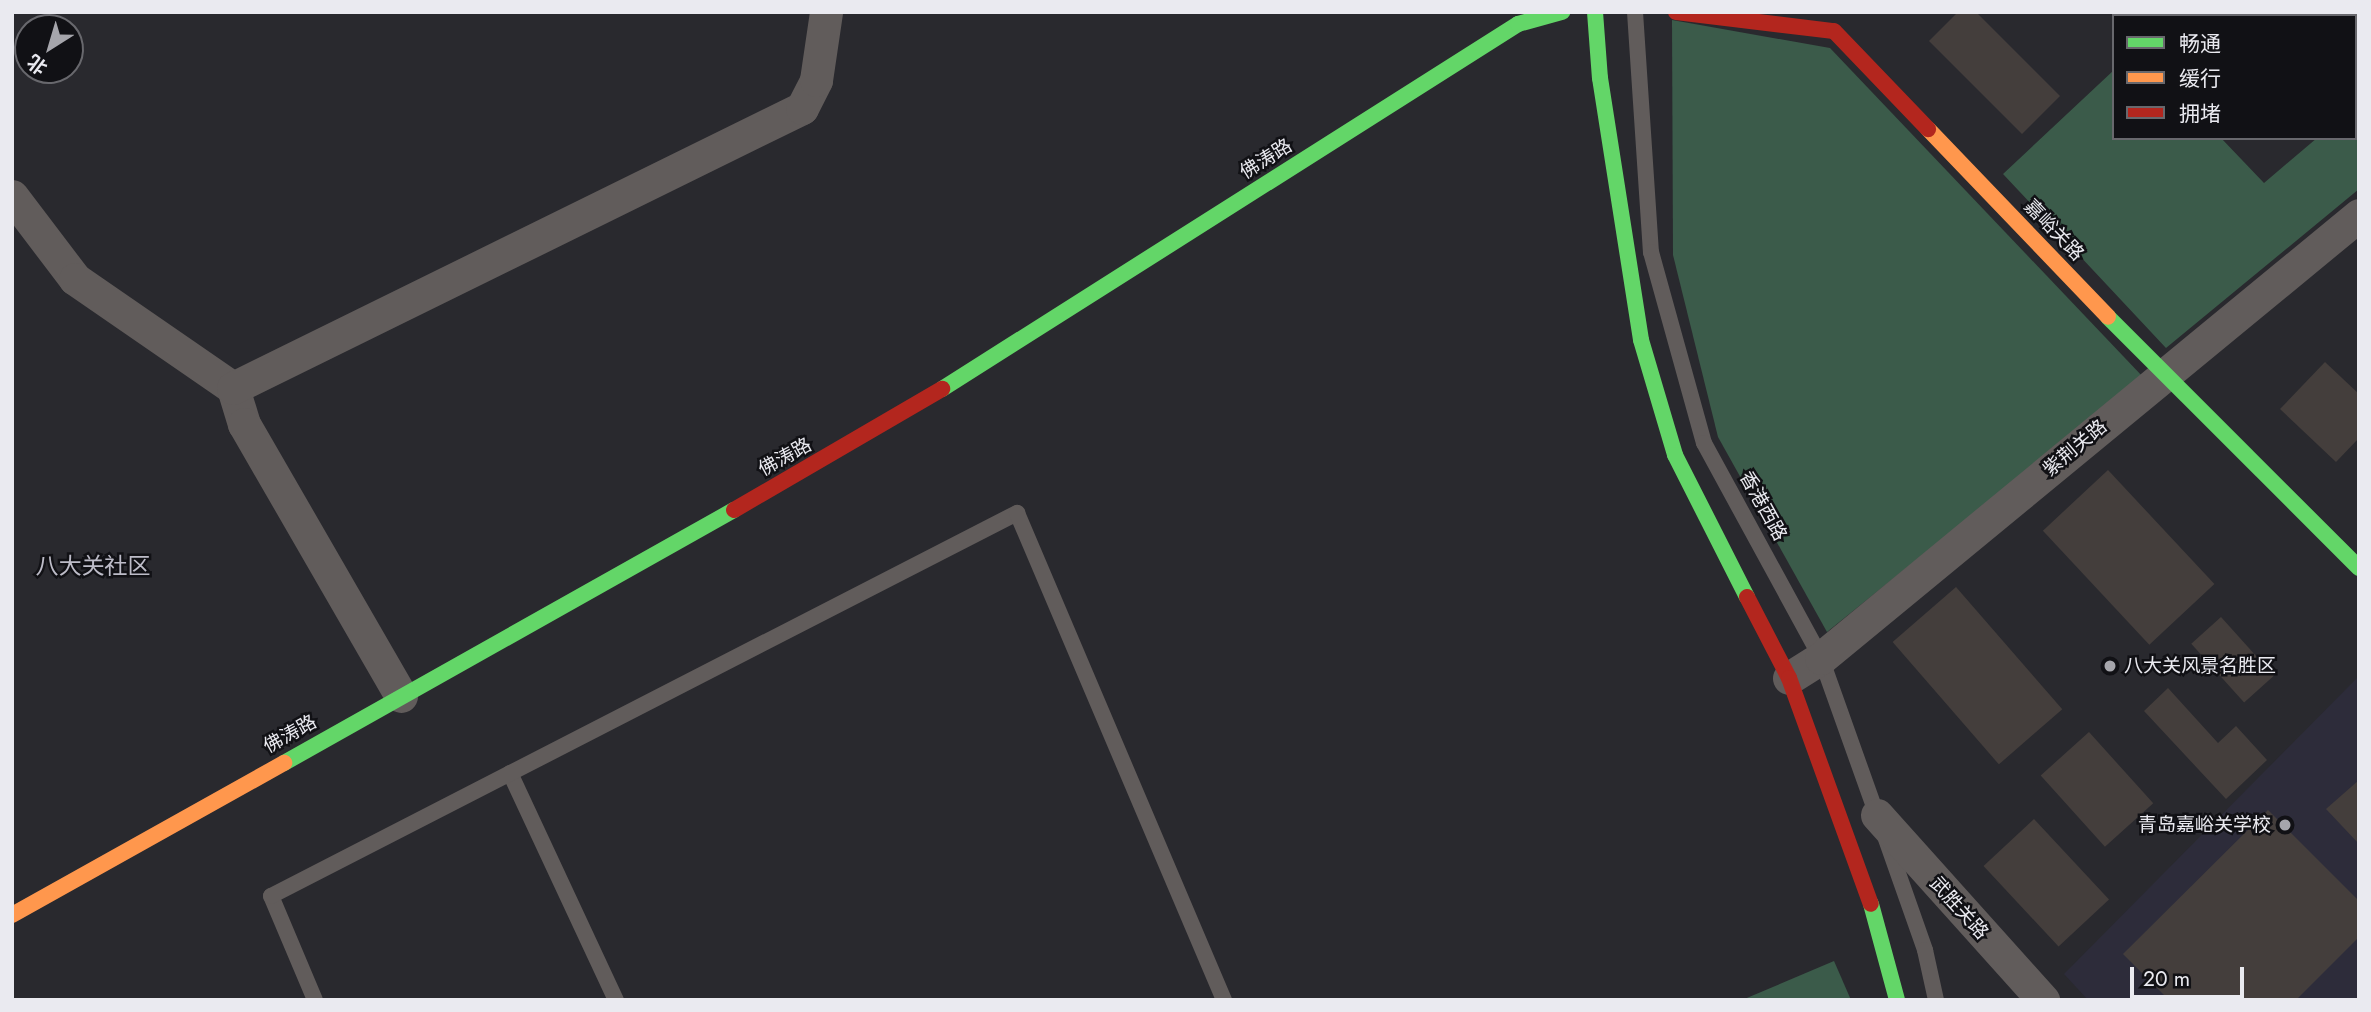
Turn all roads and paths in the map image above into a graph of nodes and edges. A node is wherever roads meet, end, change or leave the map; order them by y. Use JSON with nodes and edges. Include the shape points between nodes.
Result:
{"nodes":[{"id":1,"x":826,"y":12,"type":"edge"},
{"id":2,"x":1562,"y":12,"type":"edge"},
{"id":3,"x":1595,"y":12,"type":"edge"},
{"id":4,"x":1635,"y":12,"type":"edge"},
{"id":5,"x":1676,"y":12,"type":"edge"},
{"id":6,"x":12,"y":196,"type":"edge"},
{"id":7,"x":2359,"y":215,"type":"edge"},
{"id":8,"x":2164,"y":375,"type":"junction"},
{"id":9,"x":233,"y":388,"type":"junction"},
{"id":10,"x":2359,"y":568,"type":"edge"},
{"id":11,"x":1821,"y":658,"type":"junction"},
{"id":12,"x":1789,"y":678,"type":"junction"},
{"id":13,"x":401,"y":696,"type":"junction"},
{"id":14,"x":510,"y":773,"type":"junction"},
{"id":15,"x":1877,"y":815,"type":"junction"},
{"id":16,"x":12,"y":915,"type":"edge"},
{"id":17,"x":314,"y":1000,"type":"edge"},
{"id":18,"x":616,"y":1000,"type":"edge"},
{"id":19,"x":1224,"y":1000,"type":"edge"},
{"id":20,"x":1897,"y":1000,"type":"edge"},
{"id":21,"x":1936,"y":1000,"type":"edge"},
{"id":22,"x":2043,"y":1000,"type":"edge"}],
"edges":[{"from":1,"to":9,"type":"street","via":[[816,80],[802,108]]},
{"from":2,"to":13,"type":"street","name":"佛涛路","via":[[1518,24],[889,423]]},
{"from":3,"to":12,"type":"street","via":[[1600,78],[1641,340],[1675,455]]},
{"from":4,"to":11,"type":"lane","name":"香港西路","via":[[1651,252],[1704,443]]},
{"from":5,"to":8,"type":"street","name":"嘉峪关路","via":[[1834,31]]},
{"from":6,"to":9,"type":"street","via":[[75,279]]},
{"from":7,"to":8,"type":"street","name":"紫荆关路"},
{"from":8,"to":10,"type":"street","name":"嘉峪关路"},
{"from":8,"to":11,"type":"street","name":"紫荆关路"},
{"from":9,"to":13,"type":"street","via":[[244,424]]},
{"from":11,"to":12,"type":"street","name":"紫荆关路"},
{"from":11,"to":15,"type":"lane","name":"香港西路"},
{"from":12,"to":20,"type":"street","via":[[1884,939]]},
{"from":13,"to":16,"type":"street","name":"佛涛路"},
{"from":14,"to":17,"type":"lane","via":[[271,896]]},
{"from":14,"to":18,"type":"lane"},
{"from":14,"to":19,"type":"lane","via":[[1017,513]]},
{"from":15,"to":21,"type":"lane","name":"香港西路","via":[[1926,950]]},
{"from":15,"to":22,"type":"street","name":"武胜关路"}]}
